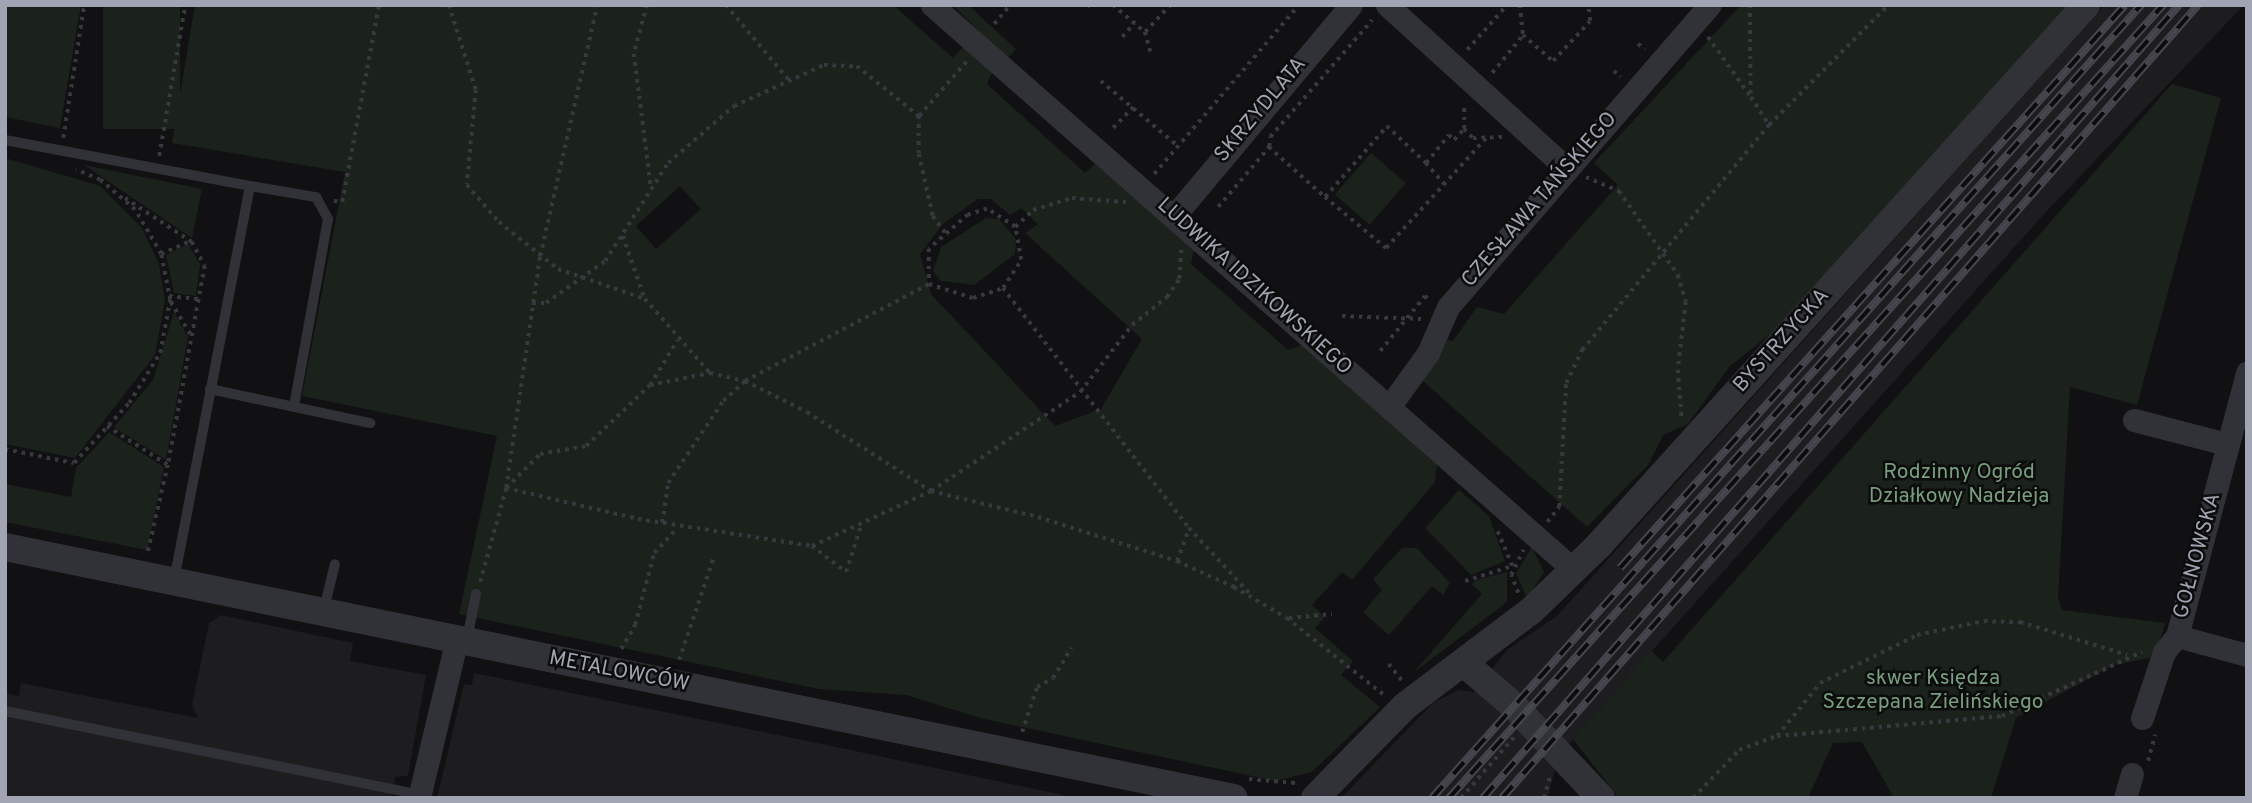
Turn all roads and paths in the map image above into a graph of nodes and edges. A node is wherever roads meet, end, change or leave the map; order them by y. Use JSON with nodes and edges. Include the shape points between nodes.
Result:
{"nodes":[{"id":1,"x":84,"y":5,"type":"edge"},
{"id":2,"x":184,"y":5,"type":"edge"},
{"id":3,"x":379,"y":5,"type":"edge"},
{"id":4,"x":449,"y":5,"type":"edge"},
{"id":5,"x":597,"y":5,"type":"edge"},
{"id":6,"x":647,"y":5,"type":"edge"},
{"id":7,"x":726,"y":5,"type":"edge"},
{"id":8,"x":932,"y":5,"type":"edge"},
{"id":9,"x":1010,"y":5,"type":"edge"},
{"id":10,"x":1113,"y":5,"type":"edge"},
{"id":11,"x":1170,"y":5,"type":"edge"},
{"id":12,"x":1299,"y":5,"type":"edge"},
{"id":13,"x":1351,"y":5,"type":"edge"},
{"id":14,"x":1507,"y":5,"type":"edge"},
{"id":15,"x":1520,"y":5,"type":"edge"},
{"id":16,"x":1588,"y":5,"type":"edge"},
{"id":17,"x":1750,"y":5,"type":"edge"},
{"id":18,"x":1888,"y":5,"type":"edge"},
{"id":19,"x":2086,"y":5,"type":"edge"},
{"id":20,"x":1382,"y":10,"type":"edge"},
{"id":21,"x":1703,"y":14,"type":"edge"},
{"id":22,"x":1134,"y":23,"type":"junction"},
{"id":23,"x":994,"y":24,"type":"dead end"},
{"id":24,"x":1145,"y":32,"type":"junction"},
{"id":25,"x":1523,"y":35,"type":"junction"},
{"id":26,"x":1122,"y":37,"type":"dead end"},
{"id":27,"x":980,"y":47,"type":"junction"},
{"id":28,"x":1152,"y":56,"type":"dead end"},
{"id":29,"x":1458,"y":69,"type":"junction"},
{"id":30,"x":788,"y":79,"type":"junction"},
{"id":31,"x":1101,"y":81,"type":"dead end"},
{"id":32,"x":1495,"y":85,"type":"dead end"},
{"id":33,"x":1751,"y":97,"type":"junction"},
{"id":34,"x":1133,"y":106,"type":"junction"},
{"id":35,"x":919,"y":116,"type":"junction"},
{"id":36,"x":1769,"y":125,"type":"junction"},
{"id":37,"x":1113,"y":128,"type":"dead end"},
{"id":38,"x":1464,"y":129,"type":"junction"},
{"id":39,"x":1527,"y":132,"type":"junction"},
{"id":40,"x":1486,"y":138,"type":"junction"},
{"id":41,"x":5,"y":139,"type":"edge"},
{"id":42,"x":1178,"y":146,"type":"junction"},
{"id":43,"x":1269,"y":147,"type":"junction"},
{"id":44,"x":61,"y":150,"type":"junction"},
{"id":45,"x":1426,"y":163,"type":"junction"},
{"id":46,"x":156,"y":169,"type":"junction"},
{"id":47,"x":1567,"y":169,"type":"junction"},
{"id":48,"x":1148,"y":181,"type":"dead end"},
{"id":49,"x":1444,"y":184,"type":"junction"},
{"id":50,"x":250,"y":186,"type":"junction"},
{"id":51,"x":651,"y":186,"type":"junction"},
{"id":52,"x":118,"y":194,"type":"junction"},
{"id":53,"x":1135,"y":196,"type":"dead end"},
{"id":54,"x":1325,"y":197,"type":"junction"},
{"id":55,"x":324,"y":206,"type":"junction"},
{"id":56,"x":1217,"y":207,"type":"dead end"},
{"id":57,"x":1182,"y":223,"type":"junction"},
{"id":58,"x":1015,"y":228,"type":"junction"},
{"id":59,"x":946,"y":234,"type":"junction"},
{"id":60,"x":623,"y":236,"type":"junction"},
{"id":61,"x":190,"y":241,"type":"junction"},
{"id":62,"x":1662,"y":248,"type":"junction"},
{"id":63,"x":161,"y":254,"type":"junction"},
{"id":64,"x":540,"y":256,"type":"junction"},
{"id":65,"x":578,"y":279,"type":"junction"},
{"id":66,"x":929,"y":284,"type":"junction"},
{"id":67,"x":1003,"y":288,"type":"junction"},
{"id":68,"x":169,"y":298,"type":"junction"},
{"id":69,"x":199,"y":299,"type":"junction"},
{"id":70,"x":645,"y":299,"type":"junction"},
{"id":71,"x":532,"y":303,"type":"junction"},
{"id":72,"x":1342,"y":316,"type":"dead end"},
{"id":73,"x":1443,"y":316,"type":"junction"},
{"id":74,"x":1410,"y":318,"type":"junction"},
{"id":75,"x":192,"y":337,"type":"junction"},
{"id":76,"x":677,"y":341,"type":"junction"},
{"id":77,"x":1380,"y":351,"type":"dead end"},
{"id":78,"x":2247,"y":372,"type":"edge"},
{"id":79,"x":710,"y":373,"type":"junction"},
{"id":80,"x":745,"y":381,"type":"junction"},
{"id":81,"x":650,"y":385,"type":"junction"},
{"id":82,"x":210,"y":389,"type":"junction"},
{"id":83,"x":1080,"y":392,"type":"junction"},
{"id":84,"x":294,"y":407,"type":"junction"},
{"id":85,"x":1389,"y":407,"type":"junction"},
{"id":86,"x":2134,"y":420,"type":"dead end"},
{"id":87,"x":370,"y":422,"type":"dead end"},
{"id":88,"x":107,"y":426,"type":"junction"},
{"id":89,"x":1683,"y":427,"type":"dead end"},
{"id":90,"x":2227,"y":444,"type":"junction"},
{"id":91,"x":5,"y":449,"type":"edge"},
{"id":92,"x":168,"y":465,"type":"junction"},
{"id":93,"x":506,"y":488,"type":"junction"},
{"id":94,"x":931,"y":491,"type":"junction"},
{"id":95,"x":662,"y":523,"type":"junction"},
{"id":96,"x":677,"y":527,"type":"junction"},
{"id":97,"x":860,"y":528,"type":"junction"},
{"id":98,"x":1189,"y":528,"type":"junction"},
{"id":99,"x":1541,"y":528,"type":"dead end"},
{"id":100,"x":1528,"y":542,"type":"dead end"},
{"id":101,"x":813,"y":546,"type":"junction"},
{"id":102,"x":5,"y":547,"type":"edge"},
{"id":103,"x":134,"y":552,"type":"dead end"},
{"id":104,"x":147,"y":555,"type":"junction"},
{"id":105,"x":713,"y":559,"type":"dead end"},
{"id":106,"x":1177,"y":561,"type":"junction"},
{"id":107,"x":335,"y":564,"type":"dead end"},
{"id":108,"x":1512,"y":566,"type":"junction"},
{"id":109,"x":1574,"y":570,"type":"junction"},
{"id":110,"x":175,"y":571,"type":"junction"},
{"id":111,"x":1465,"y":581,"type":"dead end"},
{"id":112,"x":476,"y":594,"type":"joint"},
{"id":113,"x":1519,"y":596,"type":"junction"},
{"id":114,"x":1254,"y":599,"type":"junction"},
{"id":115,"x":1525,"y":602,"type":"dead end"},
{"id":116,"x":1508,"y":605,"type":"dead end"},
{"id":117,"x":324,"y":612,"type":"junction"},
{"id":118,"x":1332,"y":614,"type":"dead end"},
{"id":119,"x":1287,"y":618,"type":"junction"},
{"id":120,"x":461,"y":640,"type":"junction"},
{"id":121,"x":2171,"y":644,"type":"junction"},
{"id":122,"x":1071,"y":648,"type":"dead end"},
{"id":123,"x":2247,"y":654,"type":"edge"},
{"id":124,"x":2127,"y":655,"type":"junction"},
{"id":125,"x":630,"y":656,"type":"dead end"},
{"id":126,"x":666,"y":663,"type":"dead end"},
{"id":127,"x":1389,"y":664,"type":"dead end"},
{"id":128,"x":1465,"y":664,"type":"junction"},
{"id":129,"x":677,"y":666,"type":"junction"},
{"id":130,"x":691,"y":668,"type":"dead end"},
{"id":131,"x":1418,"y":677,"type":"dead end"},
{"id":132,"x":1406,"y":685,"type":"junction"},
{"id":133,"x":1398,"y":693,"type":"dead end"},
{"id":134,"x":1390,"y":701,"type":"dead end"},
{"id":135,"x":5,"y":711,"type":"edge"},
{"id":136,"x":2142,"y":718,"type":"joint"},
{"id":137,"x":1008,"y":732,"type":"dead end"},
{"id":138,"x":1518,"y":733,"type":"dead end"},
{"id":139,"x":1021,"y":734,"type":"junction"},
{"id":140,"x":1777,"y":736,"type":"junction"},
{"id":141,"x":1035,"y":737,"type":"dead end"},
{"id":142,"x":1554,"y":766,"type":"dead end"},
{"id":143,"x":2132,"y":774,"type":"joint"},
{"id":144,"x":1236,"y":787,"type":"edge"},
{"id":145,"x":1144,"y":789,"type":"edge"},
{"id":146,"x":1311,"y":789,"type":"edge"},
{"id":147,"x":1197,"y":794,"type":"edge"},
{"id":148,"x":419,"y":796,"type":"edge"},
{"id":149,"x":1461,"y":798,"type":"edge"},
{"id":150,"x":1544,"y":798,"type":"edge"},
{"id":151,"x":1601,"y":798,"type":"edge"},
{"id":152,"x":1693,"y":798,"type":"edge"},
{"id":153,"x":2125,"y":798,"type":"edge"}],
"edges":[{"from":1,"to":44,"type":"path"},
{"from":2,"to":46,"type":"path"},
{"from":3,"to":55,"type":"path","via":[[342,202]]},
{"from":4,"to":64,"type":"path","via":[[476,90],[467,185]]},
{"from":5,"to":64,"type":"path"},
{"from":6,"to":51,"type":"path","via":[[634,54]]},
{"from":7,"to":30,"type":"path"},
{"from":8,"to":27,"type":"street","name":"LUDWIKA IDZIKOWSKIEGO"},
{"from":9,"to":23,"type":"path"},
{"from":10,"to":22,"type":"path"},
{"from":11,"to":24,"type":"path"},
{"from":12,"to":42,"type":"path"},
{"from":13,"to":57,"type":"street","name":"SKRZYDLATA"},
{"from":14,"to":29,"type":"path"},
{"from":15,"to":25,"type":"path"},
{"from":16,"to":25,"type":"path","via":[[1590,21],[1553,61]]},
{"from":17,"to":33,"type":"path"},
{"from":18,"to":36,"type":"path"},
{"from":19,"to":109,"type":"street","name":"BYSTRZYCKA"},
{"from":20,"to":29,"type":"street"},
{"from":20,"to":43,"type":"path","via":[[1270,137]]},
{"from":21,"to":33,"type":"path"},
{"from":21,"to":47,"type":"street","name":"CZESŁAWA TAŃSKIEGO"},
{"from":22,"to":24,"type":"path"},
{"from":22,"to":26,"type":"path"},
{"from":24,"to":28,"type":"path"},
{"from":25,"to":32,"type":"path","via":[[1488,78]]},
{"from":27,"to":35,"type":"path"},
{"from":27,"to":57,"type":"street","name":"LUDWIKA IDZIKOWSKIEGO"},
{"from":29,"to":38,"type":"path"},
{"from":29,"to":39,"type":"street"},
{"from":30,"to":35,"type":"path","via":[[824,65],[857,66]]},
{"from":30,"to":51,"type":"path","via":[[710,122]]},
{"from":31,"to":34,"type":"path"},
{"from":33,"to":36,"type":"path"},
{"from":34,"to":37,"type":"path"},
{"from":34,"to":42,"type":"path"},
{"from":35,"to":59,"type":"path","via":[[919,154],[933,216]]},
{"from":36,"to":62,"type":"path"},
{"from":38,"to":40,"type":"path","via":[[1473,138]]},
{"from":38,"to":45,"type":"path","via":[[1454,140],[1449,135]]},
{"from":39,"to":40,"type":"path"},
{"from":39,"to":47,"type":"street"},
{"from":40,"to":49,"type":"path"},
{"from":41,"to":44,"type":"lane"},
{"from":42,"to":48,"type":"path"},
{"from":43,"to":54,"type":"path"},
{"from":43,"to":56,"type":"path"},
{"from":44,"to":46,"type":"lane"},
{"from":44,"to":52,"type":"path","via":[[58,165],[88,174]]},
{"from":45,"to":49,"type":"path"},
{"from":45,"to":54,"type":"path","via":[[1387,126]]},
{"from":46,"to":50,"type":"lane"},
{"from":47,"to":62,"type":"path","via":[[1619,191]]},
{"from":47,"to":73,"type":"street","name":"CZESŁAWA TAŃSKIEGO"},
{"from":49,"to":54,"type":"path","via":[[1386,248]]},
{"from":50,"to":55,"type":"lane","via":[[316,197]]},
{"from":50,"to":82,"type":"lane"},
{"from":51,"to":60,"type":"path"},
{"from":52,"to":61,"type":"path"},
{"from":52,"to":63,"type":"path"},
{"from":53,"to":58,"type":"path","via":[[1119,204],[1072,198],[1033,210]]},
{"from":55,"to":84,"type":"lane","via":[[328,219]]},
{"from":57,"to":83,"type":"path","via":[[1179,279],[1167,297],[1132,325]]},
{"from":57,"to":85,"type":"street","name":"LUDWIKA IDZIKOWSKIEGO"},
{"from":58,"to":59,"type":"path","via":[[986,209]]},
{"from":58,"to":67,"type":"path","via":[[1021,260]]},
{"from":59,"to":66,"type":"path","via":[[929,250]]},
{"from":60,"to":65,"type":"path","via":[[605,261]]},
{"from":60,"to":70,"type":"path"},
{"from":61,"to":63,"type":"path"},
{"from":61,"to":69,"type":"path","via":[[205,266]]},
{"from":62,"to":89,"type":"path","via":[[1686,302],[1678,370]]},
{"from":62,"to":99,"type":"path","via":[[1582,350],[1566,383],[1559,507]]},
{"from":63,"to":68,"type":"path"},
{"from":64,"to":65,"type":"path"},
{"from":64,"to":71,"type":"path"},
{"from":65,"to":70,"type":"path"},
{"from":65,"to":71,"type":"path","via":[[545,303]]},
{"from":66,"to":67,"type":"path","via":[[972,298]]},
{"from":66,"to":80,"type":"path"},
{"from":67,"to":83,"type":"path"},
{"from":68,"to":69,"type":"path"},
{"from":68,"to":75,"type":"path"},
{"from":68,"to":88,"type":"path","via":[[160,353],[148,378]]},
{"from":69,"to":75,"type":"path"},
{"from":70,"to":76,"type":"path"},
{"from":71,"to":93,"type":"path"},
{"from":72,"to":74,"type":"path"},
{"from":73,"to":74,"type":"path"},
{"from":73,"to":74,"type":"path","via":[[1425,296]]},
{"from":73,"to":85,"type":"street","name":"CZESŁAWA TAŃSKIEGO","via":[[1422,361]]},
{"from":74,"to":77,"type":"path"},
{"from":75,"to":92,"type":"path"},
{"from":76,"to":79,"type":"path"},
{"from":76,"to":81,"type":"path"},
{"from":78,"to":90,"type":"street","name":"GOŁNOWSKA"},
{"from":79,"to":80,"type":"path"},
{"from":79,"to":81,"type":"path"},
{"from":80,"to":94,"type":"path","via":[[807,412]]},
{"from":80,"to":95,"type":"path","via":[[723,401],[668,483]]},
{"from":81,"to":93,"type":"path","via":[[586,446],[540,454]]},
{"from":82,"to":84,"type":"lane"},
{"from":82,"to":110,"type":"lane"},
{"from":83,"to":94,"type":"path"},
{"from":83,"to":98,"type":"path"},
{"from":84,"to":87,"type":"lane"},
{"from":85,"to":109,"type":"street","name":"LUDWIKA IDZIKOWSKIEGO"},
{"from":86,"to":90,"type":"street"},
{"from":88,"to":91,"type":"path","via":[[74,463]]},
{"from":88,"to":92,"type":"path"},
{"from":90,"to":121,"type":"street","name":"GOŁNOWSKA"},
{"from":92,"to":104,"type":"path"},
{"from":93,"to":95,"type":"path"},
{"from":93,"to":112,"type":"path"},
{"from":94,"to":97,"type":"path"},
{"from":94,"to":106,"type":"path"},
{"from":95,"to":96,"type":"path"},
{"from":96,"to":101,"type":"path"},
{"from":96,"to":125,"type":"path","via":[[654,553],[644,577],[635,625],[618,654]]},
{"from":97,"to":101,"type":"path"},
{"from":97,"to":101,"type":"path","via":[[846,572]]},
{"from":98,"to":106,"type":"path"},
{"from":98,"to":114,"type":"path"},
{"from":100,"to":108,"type":"path"},
{"from":102,"to":110,"type":"street","name":"METALOWCÓW"},
{"from":103,"to":104,"type":"path"},
{"from":104,"to":110,"type":"path"},
{"from":105,"to":129,"type":"path"},
{"from":106,"to":114,"type":"path"},
{"from":107,"to":117,"type":"lane"},
{"from":108,"to":111,"type":"path"},
{"from":108,"to":113,"type":"path"},
{"from":109,"to":128,"type":"street","name":"BYSTRZYCKA"},
{"from":110,"to":117,"type":"street","name":"METALOWCÓW"},
{"from":112,"to":120,"type":"lane"},
{"from":113,"to":115,"type":"path"},
{"from":113,"to":116,"type":"path"},
{"from":114,"to":119,"type":"path"},
{"from":117,"to":120,"type":"street","name":"METALOWCÓW"},
{"from":118,"to":119,"type":"path"},
{"from":119,"to":134,"type":"path"},
{"from":120,"to":145,"type":"street","name":"METALOWCÓW"},
{"from":120,"to":148,"type":"street"},
{"from":121,"to":123,"type":"street"},
{"from":121,"to":124,"type":"path"},
{"from":121,"to":136,"type":"street","name":"GOŁNOWSKA"},
{"from":122,"to":139,"type":"path","via":[[1052,678],[1037,687]]},
{"from":124,"to":140,"type":"path","via":[[2002,716]]},
{"from":124,"to":140,"type":"path","via":[[2020,622],[1984,621],[1917,635],[1820,683]]},
{"from":126,"to":129,"type":"path"},
{"from":127,"to":132,"type":"path"},
{"from":128,"to":146,"type":"street","via":[[1405,706]]},
{"from":128,"to":151,"type":"street","via":[[1514,706]]},
{"from":129,"to":130,"type":"path"},
{"from":131,"to":132,"type":"path"},
{"from":132,"to":133,"type":"path"},
{"from":135,"to":148,"type":"lane"},
{"from":136,"to":143,"type":"path","via":[[2159,722],[2143,777]]},
{"from":137,"to":139,"type":"path"},
{"from":138,"to":149,"type":"path"},
{"from":139,"to":141,"type":"path"},
{"from":140,"to":152,"type":"path","via":[[1739,750]]},
{"from":142,"to":150,"type":"path"},
{"from":143,"to":153,"type":"street"},
{"from":144,"to":146,"type":"path"},
{"from":144,"to":147,"type":"street","name":"METALOWCÓW"},
{"from":145,"to":147,"type":"street","name":"METALOWCÓW"}]}
